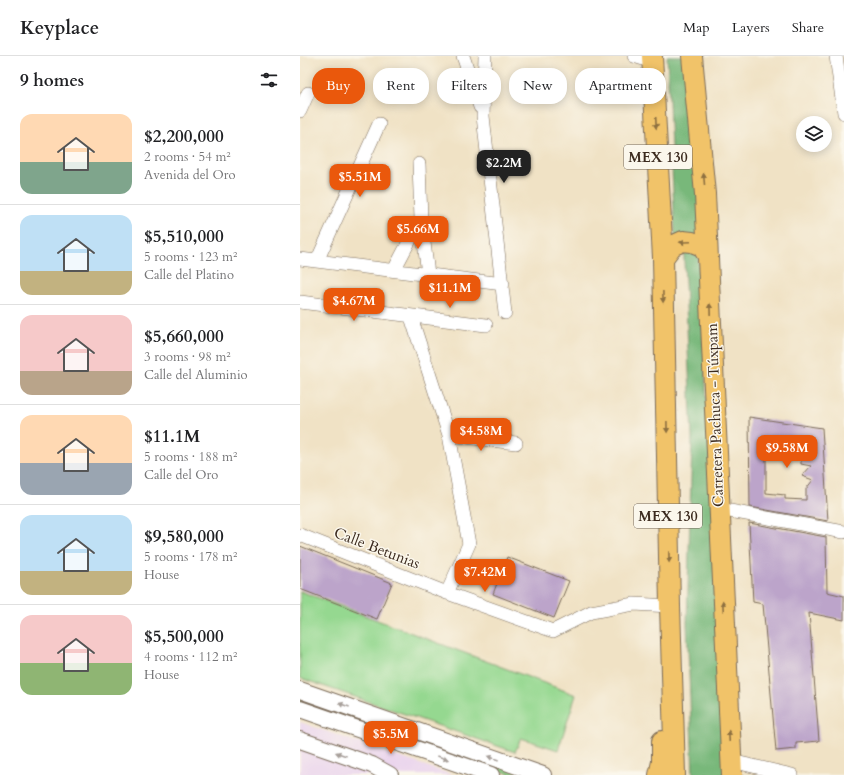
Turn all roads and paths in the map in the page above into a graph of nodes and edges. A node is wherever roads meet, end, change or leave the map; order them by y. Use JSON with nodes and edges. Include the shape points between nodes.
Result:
{"nodes":[{"id":1,"x":463,"y":56,"type":"edge"},
{"id":2,"x":485,"y":56,"type":"edge"},
{"id":3,"x":692,"y":56,"type":"edge"},
{"id":4,"x":836,"y":56,"type":"edge"},
{"id":5,"x":646,"y":58,"type":"edge"},
{"id":6,"x":308,"y":93,"type":"dead end"},
{"id":7,"x":300,"y":111,"type":"edge"},
{"id":8,"x":844,"y":113,"type":"edge"},
{"id":9,"x":483,"y":116,"type":"junction"},
{"id":10,"x":379,"y":124,"type":"dead end"},
{"id":11,"x":418,"y":164,"type":"dead end"},
{"id":12,"x":421,"y":218,"type":"junction"},
{"id":13,"x":708,"y":256,"type":"junction"},
{"id":14,"x":300,"y":258,"type":"edge"},
{"id":15,"x":663,"y":258,"type":"junction"},
{"id":16,"x":317,"y":261,"type":"junction"},
{"id":17,"x":394,"y":270,"type":"junction"},
{"id":18,"x":428,"y":274,"type":"junction"},
{"id":19,"x":503,"y":284,"type":"junction"},
{"id":20,"x":300,"y":302,"type":"edge"},
{"id":21,"x":505,"y":313,"type":"dead end"},
{"id":22,"x":411,"y":317,"type":"junction"},
{"id":23,"x":486,"y":325,"type":"dead end"},
{"id":24,"x":449,"y":435,"type":"junction"},
{"id":25,"x":516,"y":444,"type":"dead end"},
{"id":26,"x":719,"y":509,"type":"junction"},
{"id":27,"x":844,"y":532,"type":"edge"},
{"id":28,"x":300,"y":535,"type":"edge"},
{"id":29,"x":447,"y":593,"type":"junction"},
{"id":30,"x":670,"y":606,"type":"junction"},
{"id":31,"x":670,"y":640,"type":"junction"},
{"id":32,"x":300,"y":690,"type":"edge"},
{"id":33,"x":300,"y":709,"type":"edge"},
{"id":34,"x":300,"y":740,"type":"edge"},
{"id":35,"x":731,"y":768,"type":"edge"},
{"id":36,"x":390,"y":775,"type":"edge"},
{"id":37,"x":491,"y":775,"type":"edge"},
{"id":38,"x":543,"y":775,"type":"edge"},
{"id":39,"x":659,"y":775,"type":"edge"},
{"id":40,"x":675,"y":775,"type":"edge"},
{"id":41,"x":792,"y":775,"type":"edge"}],
"edges":[{"from":1,"to":9,"type":"street"},
{"from":2,"to":9,"type":"street"},
{"from":13,"to":3,"type":"main road","name":"Carretera Pachuca - Túxpam","number":"MEX 130","one_way":true},
{"from":4,"to":8,"type":"street"},
{"from":5,"to":15,"type":"main road","number":"MEX 130","one_way":true},
{"from":6,"to":7,"type":"street"},
{"from":9,"to":19,"type":"street"},
{"from":10,"to":16,"type":"street"},
{"from":11,"to":12,"type":"street"},
{"from":12,"to":17,"type":"street"},
{"from":12,"to":18,"type":"street"},
{"from":13,"to":15,"type":"main road","one_way":true,"via":[[702,246],[683,241],[672,246]]},
{"from":26,"to":13,"type":"main road","name":"Carretera Pachuca - Túxpam","number":"MEX 130","one_way":true},
{"from":14,"to":16,"type":"street"},
{"from":15,"to":30,"type":"main road","number":"MEX 130","one_way":true},
{"from":16,"to":17,"type":"street"},
{"from":17,"to":18,"type":"street"},
{"from":18,"to":19,"type":"street"},
{"from":19,"to":21,"type":"street"},
{"from":20,"to":22,"type":"street"},
{"from":22,"to":23,"type":"street"},
{"from":22,"to":24,"type":"street"},
{"from":24,"to":25,"type":"street"},
{"from":24,"to":29,"type":"street","via":[[469,544]]},
{"from":26,"to":27,"type":"street"},
{"from":35,"to":26,"type":"main road","name":"Carretera Pachuca - Túxpam","number":"MEX 130","one_way":true},
{"from":28,"to":29,"type":"street","name":"Calle Betunias"},
{"from":29,"to":30,"type":"street","name":"Calle Betunias","via":[[553,631],[591,612],[634,604]]},
{"from":30,"to":31,"type":"main road","number":"MEX 130"},
{"from":31,"to":39,"type":"main road","via":[[661,676],[662,762]]},
{"from":31,"to":40,"type":"main road","number":"MEX 130"},
{"from":38,"to":32,"type":"street","one_way":true},
{"from":33,"to":37,"type":"street","one_way":true},
{"from":36,"to":34,"type":"street","one_way":true,"via":[[372,765]]},
{"from":35,"to":41,"type":"street"}]}
